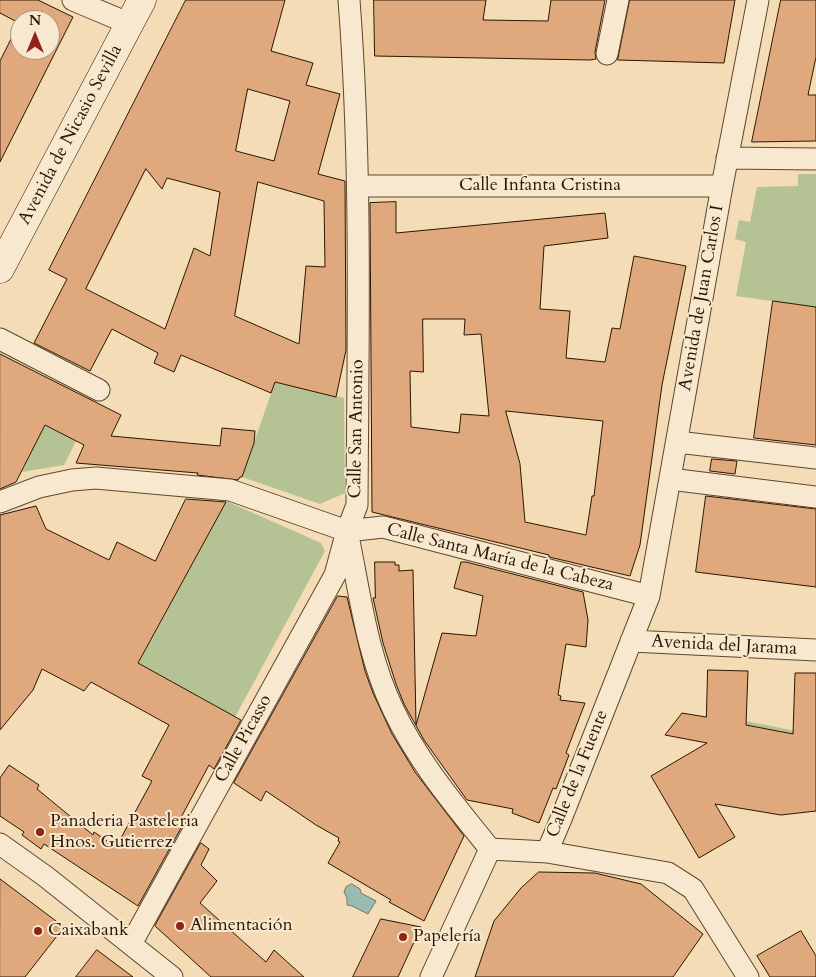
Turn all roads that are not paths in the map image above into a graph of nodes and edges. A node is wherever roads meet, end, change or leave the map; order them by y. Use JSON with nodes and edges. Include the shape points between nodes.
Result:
{"nodes":[{"id":1,"x":73,"y":0,"type":"edge"},
{"id":2,"x":142,"y":0,"type":"edge"},
{"id":3,"x":349,"y":0,"type":"edge"},
{"id":4,"x":618,"y":0,"type":"edge"},
{"id":5,"x":758,"y":0,"type":"edge"},
{"id":6,"x":130,"y":24,"type":"junction"},
{"id":7,"x":608,"y":54,"type":"dead end"},
{"id":8,"x":727,"y":158,"type":"junction"},
{"id":9,"x":816,"y":159,"type":"edge"},
{"id":10,"x":358,"y":186,"type":"junction"},
{"id":11,"x":722,"y":186,"type":"junction"},
{"id":12,"x":0,"y":269,"type":"edge"},
{"id":13,"x":0,"y":339,"type":"edge"},
{"id":14,"x":99,"y":390,"type":"dead end"},
{"id":15,"x":677,"y":442,"type":"junction"},
{"id":16,"x":816,"y":458,"type":"edge"},
{"id":17,"x":670,"y":479,"type":"junction"},
{"id":18,"x":816,"y":497,"type":"edge"},
{"id":19,"x":0,"y":502,"type":"edge"},
{"id":20,"x":347,"y":531,"type":"junction"},
{"id":21,"x":649,"y":596,"type":"junction"},
{"id":22,"x":631,"y":641,"type":"junction"},
{"id":23,"x":816,"y":650,"type":"edge"},
{"id":24,"x":0,"y":844,"type":"edge"},
{"id":25,"x":490,"y":849,"type":"junction"},
{"id":26,"x":546,"y":852,"type":"junction"},
{"id":27,"x":131,"y":944,"type":"junction"},
{"id":28,"x":172,"y":977,"type":"edge"},
{"id":29,"x":431,"y":977,"type":"edge"},
{"id":30,"x":748,"y":977,"type":"edge"}],
"edges":[{"from":1,"to":6,"type":"street"},
{"from":2,"to":6,"type":"main road","name":"Avenida de Nicasio Sevilla"},
{"from":3,"to":10,"type":"street","name":"Calle San Antonio"},
{"from":4,"to":7,"type":"street"},
{"from":5,"to":8,"type":"street","name":"Avenida de Juan Carlos I"},
{"from":6,"to":12,"type":"main road","name":"Avenida de Nicasio Sevilla"},
{"from":8,"to":9,"type":"street"},
{"from":8,"to":11,"type":"street","name":"Avenida de Juan Carlos I"},
{"from":10,"to":11,"type":"street","name":"Calle Infanta Cristina"},
{"from":10,"to":20,"type":"street","name":"Calle San Antonio","via":[[357,505]]},
{"from":11,"to":15,"type":"street","name":"Avenida de Juan Carlos I"},
{"from":13,"to":14,"type":"street"},
{"from":15,"to":16,"type":"street"},
{"from":15,"to":17,"type":"street","name":"Avenida de Juan Carlos I"},
{"from":17,"to":18,"type":"street"},
{"from":17,"to":21,"type":"street","name":"Avenida de Juan Carlos I"},
{"from":19,"to":20,"type":"street","name":"Calle Santa María de la Cabeza","via":[[39,487],[72,480],[106,479],[230,490]]},
{"from":20,"to":21,"type":"street","name":"Calle Santa María de la Cabeza","via":[[383,527]]},
{"from":20,"to":25,"type":"street","via":[[367,628],[379,674],[393,709],[430,773]]},
{"from":20,"to":27,"type":"street","name":"Calle Picasso","via":[[335,576]]},
{"from":21,"to":22,"type":"street","name":"Calle de la Fuente"},
{"from":22,"to":23,"type":"street","name":"Avenida del Jarama"},
{"from":22,"to":26,"type":"street","name":"Calle de la Fuente"},
{"from":24,"to":27,"type":"street"},
{"from":25,"to":26,"type":"street","name":"Calle de la Fuente"},
{"from":25,"to":29,"type":"street"},
{"from":26,"to":30,"type":"street","via":[[668,873],[693,889]]},
{"from":27,"to":28,"type":"street"}]}
